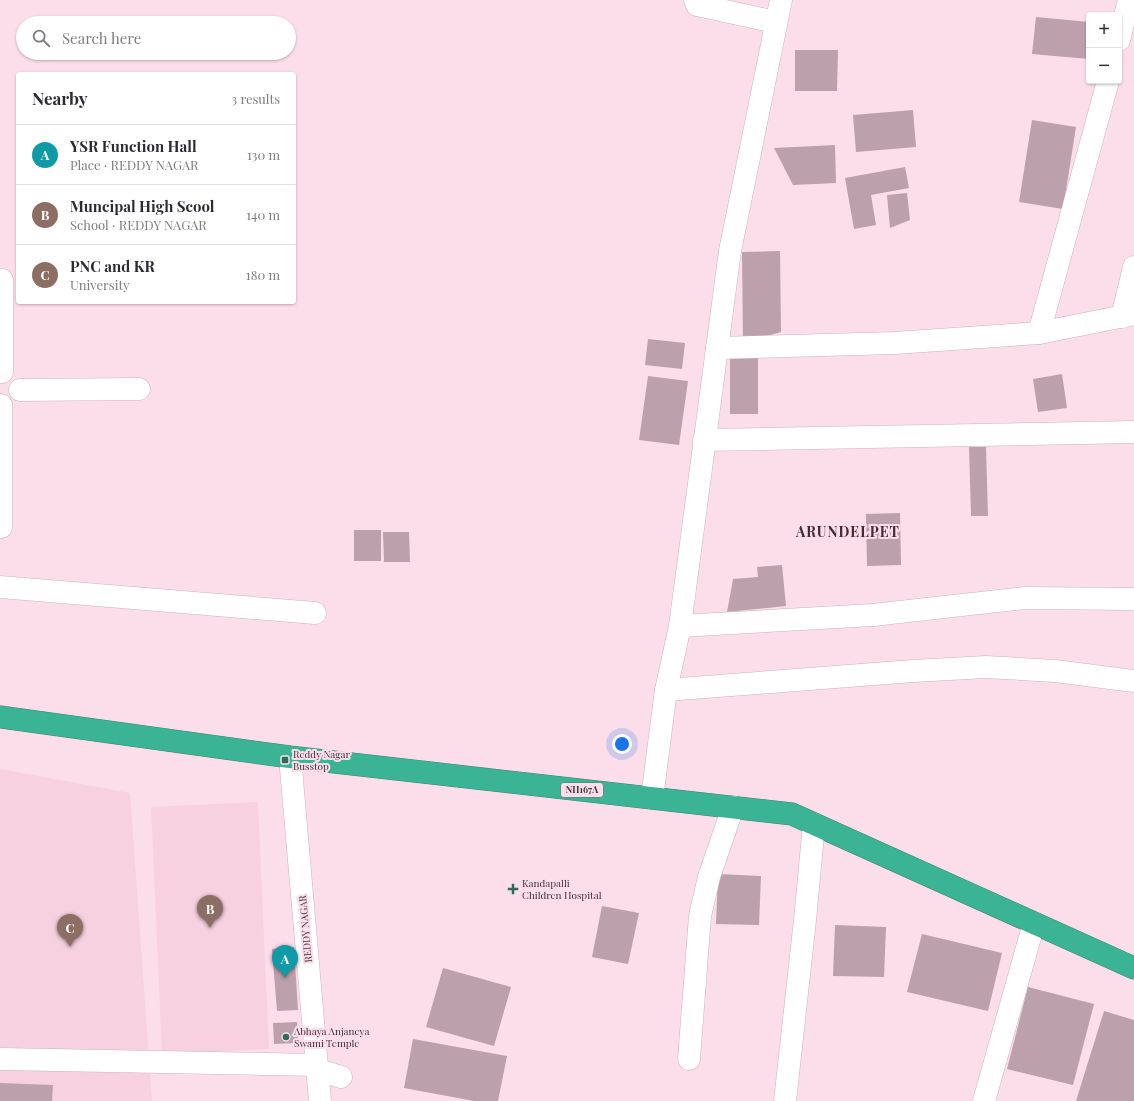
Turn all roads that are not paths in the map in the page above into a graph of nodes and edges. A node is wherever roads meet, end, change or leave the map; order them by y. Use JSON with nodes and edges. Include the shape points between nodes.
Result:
{"nodes":[{"id":1,"x":695,"y":0,"type":"edge"},
{"id":2,"x":781,"y":0,"type":"edge"},
{"id":3,"x":1129,"y":0,"type":"edge"},
{"id":4,"x":776,"y":22,"type":"junction"},
{"id":5,"x":1122,"y":28,"type":"edge"},
{"id":6,"x":1107,"y":84,"type":"edge"},
{"id":7,"x":1134,"y":267,"type":"edge"},
{"id":8,"x":2,"y":280,"type":"dead end"},
{"id":9,"x":1128,"y":315,"type":"edge"},
{"id":10,"x":1039,"y":333,"type":"junction"},
{"id":11,"x":717,"y":348,"type":"junction"},
{"id":12,"x":1,"y":372,"type":"edge"},
{"id":13,"x":139,"y":389,"type":"dead end"},
{"id":14,"x":20,"y":390,"type":"junction"},
{"id":15,"x":0,"y":405,"type":"edge"},
{"id":16,"x":1134,"y":432,"type":"edge"},
{"id":17,"x":704,"y":440,"type":"junction"},
{"id":18,"x":1,"y":527,"type":"dead end"},
{"id":19,"x":0,"y":587,"type":"edge"},
{"id":20,"x":1134,"y":599,"type":"edge"},
{"id":21,"x":315,"y":613,"type":"dead end"},
{"id":22,"x":680,"y":626,"type":"junction"},
{"id":23,"x":1134,"y":681,"type":"edge"},
{"id":24,"x":666,"y":690,"type":"junction"},
{"id":25,"x":0,"y":717,"type":"edge"},
{"id":26,"x":290,"y":757,"type":"junction"},
{"id":27,"x":652,"y":798,"type":"junction"},
{"id":28,"x":733,"y":807,"type":"junction"},
{"id":29,"x":814,"y":824,"type":"junction"},
{"id":30,"x":1034,"y":923,"type":"junction"},
{"id":31,"x":1134,"y":968,"type":"edge"},
{"id":32,"x":689,"y":1059,"type":"dead end"},
{"id":33,"x":0,"y":1060,"type":"edge"},
{"id":34,"x":317,"y":1065,"type":"junction"},
{"id":35,"x":341,"y":1077,"type":"dead end"},
{"id":36,"x":320,"y":1101,"type":"edge"},
{"id":37,"x":785,"y":1101,"type":"edge"},
{"id":38,"x":984,"y":1101,"type":"edge"}],
"edges":[{"from":1,"to":4,"type":"street","via":[[696,5]]},
{"from":2,"to":4,"type":"street"},
{"from":3,"to":5,"type":"street"},
{"from":4,"to":11,"type":"street","via":[[730,251]]},
{"from":6,"to":10,"type":"street"},
{"from":7,"to":9,"type":"street"},
{"from":8,"to":12,"type":"street"},
{"from":9,"to":10,"type":"street"},
{"from":10,"to":11,"type":"street","via":[[896,343]]},
{"from":11,"to":17,"type":"street"},
{"from":12,"to":14,"type":"street","via":[[7,372],[17,379]]},
{"from":13,"to":14,"type":"street"},
{"from":14,"to":15,"type":"street","via":[[16,400],[11,404]]},
{"from":15,"to":18,"type":"street"},
{"from":16,"to":17,"type":"street"},
{"from":17,"to":22,"type":"street"},
{"from":19,"to":21,"type":"street"},
{"from":20,"to":22,"type":"street","via":[[1025,598],[873,615]]},
{"from":22,"to":24,"type":"street"},
{"from":23,"to":24,"type":"street","via":[[1056,671],[986,667]]},
{"from":24,"to":27,"type":"street"},
{"from":25,"to":26,"type":"highway","number":"NH167A"},
{"from":26,"to":27,"type":"highway","number":"NH167A"},
{"from":26,"to":34,"type":"street","name":"REDDY NAGAR"},
{"from":27,"to":28,"type":"highway","number":"NH167A"},
{"from":28,"to":29,"type":"highway","number":"NH167A","via":[[792,814]]},
{"from":28,"to":32,"type":"street","via":[[709,877],[700,916]]},
{"from":29,"to":30,"type":"highway","number":"NH167A"},
{"from":29,"to":37,"type":"street"},
{"from":30,"to":31,"type":"highway","number":"NH167A"},
{"from":30,"to":38,"type":"street"},
{"from":33,"to":34,"type":"street"},
{"from":34,"to":35,"type":"street","via":[[319,1070]]},
{"from":34,"to":36,"type":"street","name":"REDDY NAGAR"}]}
